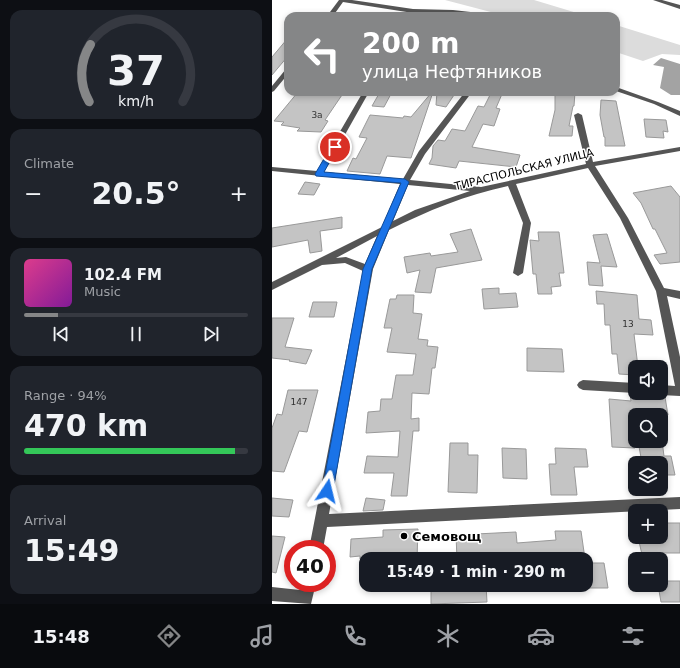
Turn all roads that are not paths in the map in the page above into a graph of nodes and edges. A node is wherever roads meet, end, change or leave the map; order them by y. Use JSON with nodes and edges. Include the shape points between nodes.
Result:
{"nodes":[{"id":1,"x":342,"y":0,"type":"edge"},
{"id":2,"x":656,"y":0,"type":"edge"},
{"id":3,"x":680,"y":7,"type":"edge"},
{"id":4,"x":333,"y":12,"type":"edge"},
{"id":5,"x":401,"y":12,"type":"edge"},
{"id":6,"x":284,"y":75,"type":"edge"},
{"id":7,"x":272,"y":90,"type":"edge"},
{"id":8,"x":620,"y":90,"type":"edge"},
{"id":9,"x":364,"y":96,"type":"edge"},
{"id":10,"x":466,"y":96,"type":"edge"},
{"id":11,"x":680,"y":114,"type":"edge"},
{"id":12,"x":578,"y":115,"type":"dead end"},
{"id":13,"x":680,"y":149,"type":"edge"},
{"id":14,"x":590,"y":165,"type":"junction"},
{"id":15,"x":272,"y":169,"type":"edge"},
{"id":16,"x":319,"y":174,"type":"junction"},
{"id":17,"x":405,"y":182,"type":"junction"},
{"id":18,"x":511,"y":183,"type":"junction"},
{"id":19,"x":483,"y":189,"type":"junction"},
{"id":20,"x":384,"y":230,"type":"junction"},
{"id":21,"x":317,"y":263,"type":"junction"},
{"id":22,"x":368,"y":269,"type":"junction"},
{"id":23,"x":518,"y":273,"type":"dead end"},
{"id":24,"x":272,"y":286,"type":"edge"},
{"id":25,"x":660,"y":291,"type":"junction"},
{"id":26,"x":680,"y":295,"type":"edge"},
{"id":27,"x":680,"y":384,"type":"edge"},
{"id":28,"x":583,"y":385,"type":"dead end"},
{"id":29,"x":628,"y":388,"type":"edge"},
{"id":30,"x":668,"y":390,"type":"edge"},
{"id":31,"x":680,"y":391,"type":"edge"},
{"id":32,"x":680,"y":502,"type":"edge"},
{"id":33,"x":322,"y":521,"type":"junction"},
{"id":34,"x":318,"y":540,"type":"edge"},
{"id":35,"x":272,"y":594,"type":"edge"},
{"id":36,"x":305,"y":601,"type":"edge"}],
"edges":[{"from":1,"to":4,"type":"street"},
{"from":1,"to":5,"type":"street"},
{"from":2,"to":3,"type":"street"},
{"from":6,"to":7,"type":"street"},
{"from":8,"to":11,"type":"street"},
{"from":9,"to":16,"type":"street"},
{"from":10,"to":17,"type":"street","via":[[422,153]]},
{"from":12,"to":14,"type":"street"},
{"from":13,"to":14,"type":"street","name":"ТИРАСПОЛЬСКАЯ УЛИЦА"},
{"from":14,"to":18,"type":"street","name":"ТИРАСПОЛЬСКАЯ УЛИЦА"},
{"from":14,"to":25,"type":"street","via":[[624,218]]},
{"from":15,"to":16,"type":"street"},
{"from":16,"to":17,"type":"street"},
{"from":17,"to":19,"type":"street"},
{"from":17,"to":20,"type":"street"},
{"from":18,"to":19,"type":"street","name":"ТИРАСПОЛЬСКАЯ УЛИЦА"},
{"from":18,"to":23,"type":"street","via":[[527,223]]},
{"from":19,"to":20,"type":"street","name":"ТИРАСПОЛЬСКАЯ УЛИЦА","via":[[418,212]]},
{"from":20,"to":21,"type":"street","name":"ТИРАСПОЛЬСКАЯ УЛИЦА"},
{"from":20,"to":22,"type":"street"},
{"from":21,"to":22,"type":"street","via":[[346,260]]},
{"from":21,"to":24,"type":"street","name":"ТИРАСПОЛЬСКАЯ УЛИЦА"},
{"from":22,"to":33,"type":"street"},
{"from":25,"to":26,"type":"street"},
{"from":25,"to":27,"type":"street"},
{"from":28,"to":29,"type":"street"},
{"from":30,"to":31,"type":"street"},
{"from":32,"to":33,"type":"street"},
{"from":33,"to":34,"type":"street"},
{"from":35,"to":36,"type":"street"}]}
